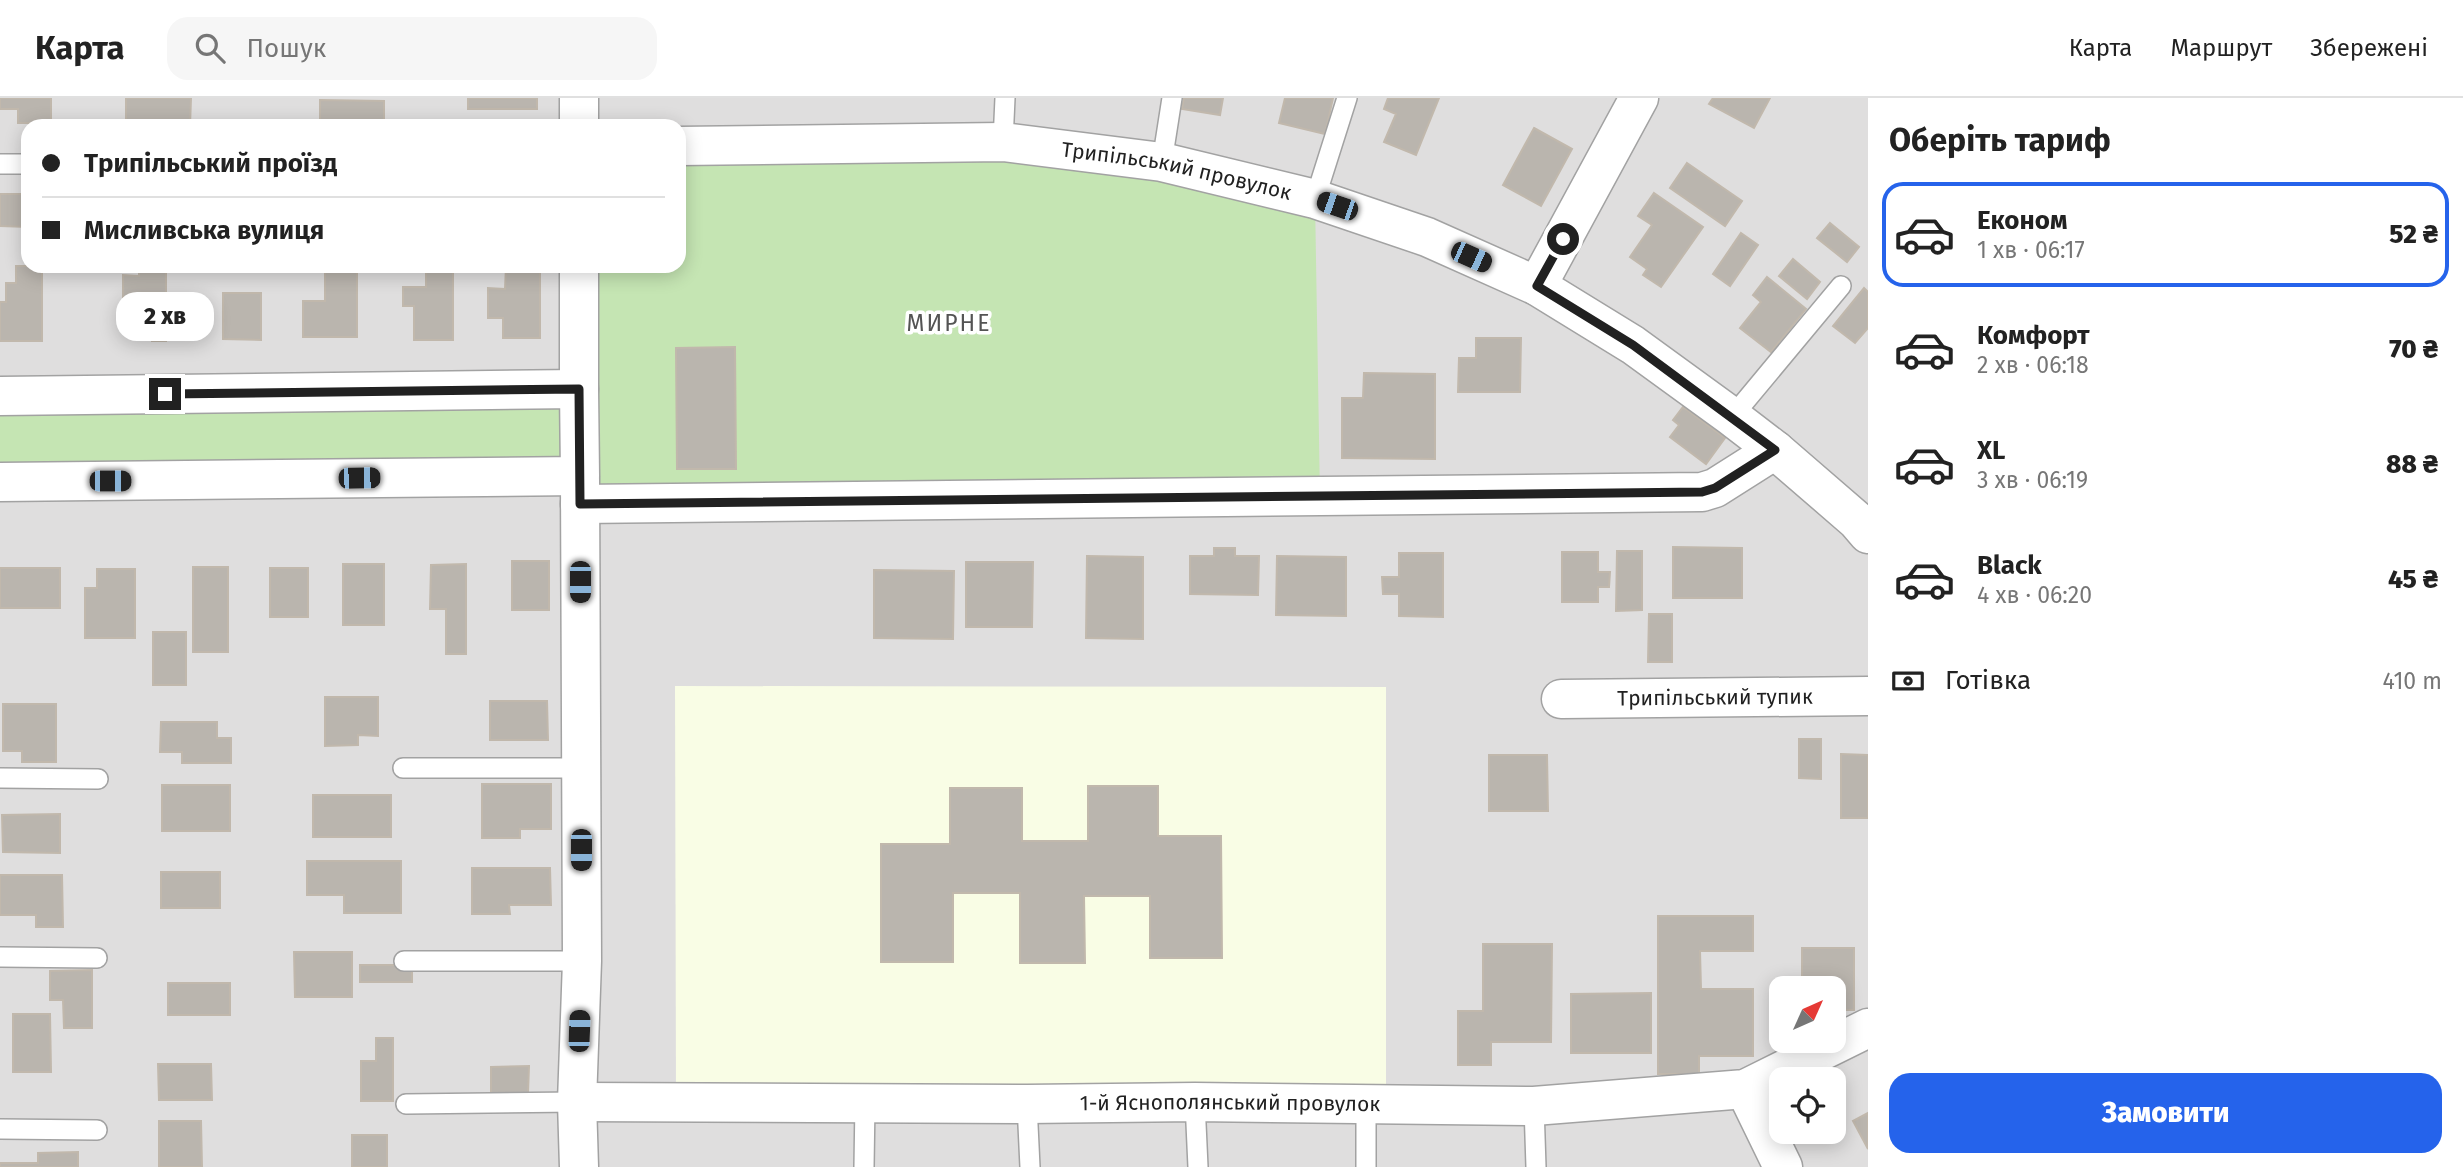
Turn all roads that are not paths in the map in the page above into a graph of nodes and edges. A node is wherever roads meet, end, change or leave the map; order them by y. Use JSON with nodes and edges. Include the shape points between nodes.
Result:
{"nodes":[{"id":1,"x":579,"y":98,"type":"edge"},
{"id":2,"x":1005,"y":98,"type":"edge"},
{"id":3,"x":1172,"y":98,"type":"edge"},
{"id":4,"x":1347,"y":98,"type":"edge"},
{"id":5,"x":1639,"y":98,"type":"edge"},
{"id":6,"x":579,"y":119,"type":"edge"},
{"id":7,"x":1003,"y":142,"type":"junction"},
{"id":8,"x":686,"y":146,"type":"edge"},
{"id":9,"x":1161,"y":162,"type":"junction"},
{"id":10,"x":0,"y":164,"type":"edge"},
{"id":11,"x":21,"y":164,"type":"edge"},
{"id":12,"x":1315,"y":199,"type":"junction"},
{"id":13,"x":579,"y":273,"type":"edge"},
{"id":14,"x":1841,"y":285,"type":"dead end"},
{"id":15,"x":1537,"y":286,"type":"junction"},
{"id":16,"x":579,"y":389,"type":"junction"},
{"id":17,"x":0,"y":396,"type":"edge"},
{"id":18,"x":1732,"y":417,"type":"junction"},
{"id":19,"x":1775,"y":450,"type":"junction"},
{"id":20,"x":0,"y":482,"type":"edge"},
{"id":21,"x":580,"y":490,"type":"junction"},
{"id":22,"x":1864,"y":521,"type":"edge"},
{"id":23,"x":1868,"y":696,"type":"edge"},
{"id":24,"x":1561,"y":699,"type":"dead end"},
{"id":25,"x":403,"y":768,"type":"dead end"},
{"id":26,"x":581,"y":768,"type":"junction"},
{"id":27,"x":0,"y":778,"type":"edge"},
{"id":28,"x":98,"y":779,"type":"dead end"},
{"id":29,"x":0,"y":957,"type":"edge"},
{"id":30,"x":97,"y":958,"type":"dead end"},
{"id":31,"x":404,"y":961,"type":"dead end"},
{"id":32,"x":582,"y":961,"type":"junction"},
{"id":33,"x":1868,"y":1028,"type":"edge"},
{"id":34,"x":1745,"y":1089,"type":"junction"},
{"id":35,"x":577,"y":1102,"type":"junction"},
{"id":36,"x":865,"y":1102,"type":"junction"},
{"id":37,"x":1195,"y":1102,"type":"junction"},
{"id":38,"x":406,"y":1104,"type":"dead end"},
{"id":39,"x":1027,"y":1104,"type":"junction"},
{"id":40,"x":1366,"y":1104,"type":"junction"},
{"id":41,"x":1534,"y":1106,"type":"junction"},
{"id":42,"x":0,"y":1129,"type":"edge"},
{"id":43,"x":97,"y":1130,"type":"dead end"},
{"id":44,"x":579,"y":1167,"type":"edge"},
{"id":45,"x":864,"y":1167,"type":"edge"},
{"id":46,"x":1030,"y":1167,"type":"edge"},
{"id":47,"x":1198,"y":1167,"type":"edge"},
{"id":48,"x":1366,"y":1167,"type":"edge"},
{"id":49,"x":1536,"y":1167,"type":"edge"},
{"id":50,"x":1783,"y":1167,"type":"edge"}],
"edges":[{"from":1,"to":6,"type":"street"},
{"from":2,"to":7,"type":"lane"},
{"from":3,"to":9,"type":"lane"},
{"from":4,"to":12,"type":"lane"},
{"from":5,"to":15,"type":"street"},
{"from":7,"to":8,"type":"street","name":"Трипільський провулок"},
{"from":7,"to":9,"type":"street","name":"Трипільський провулок"},
{"from":9,"to":12,"type":"street","name":"Трипільський провулок"},
{"from":10,"to":11,"type":"lane"},
{"from":12,"to":15,"type":"street","name":"Трипільський провулок","via":[[1427,237]]},
{"from":13,"to":16,"type":"street"},
{"from":14,"to":18,"type":"lane"},
{"from":15,"to":18,"type":"street","name":"Трипільський провулок","via":[[1633,345]]},
{"from":16,"to":17,"type":"street"},
{"from":16,"to":21,"type":"street"},
{"from":18,"to":19,"type":"street","name":"Трипільський провулок"},
{"from":19,"to":21,"type":"street","via":[[1702,492]]},
{"from":19,"to":22,"type":"street","name":"Трипільський провулок"},
{"from":20,"to":21,"type":"street"},
{"from":21,"to":26,"type":"street"},
{"from":23,"to":24,"type":"street","name":"Трипільський тупик"},
{"from":25,"to":26,"type":"lane"},
{"from":26,"to":32,"type":"street"},
{"from":27,"to":28,"type":"lane"},
{"from":29,"to":30,"type":"lane"},
{"from":31,"to":32,"type":"lane"},
{"from":32,"to":35,"type":"street"},
{"from":33,"to":34,"type":"street","name":"1-й Яснополянський провулок"},
{"from":34,"to":41,"type":"street","name":"1-й Яснополянський провулок"},
{"from":34,"to":50,"type":"street"},
{"from":35,"to":36,"type":"street","name":"1-й Яснополянський провулок"},
{"from":35,"to":38,"type":"lane"},
{"from":35,"to":44,"type":"street"},
{"from":36,"to":39,"type":"street","name":"1-й Яснополянський провулок"},
{"from":36,"to":45,"type":"lane"},
{"from":37,"to":39,"type":"street","name":"1-й Яснополянський провулок"},
{"from":37,"to":40,"type":"street","name":"1-й Яснополянський провулок"},
{"from":37,"to":47,"type":"lane"},
{"from":39,"to":46,"type":"lane"},
{"from":40,"to":41,"type":"street","name":"1-й Яснополянський провулок"},
{"from":40,"to":48,"type":"lane"},
{"from":41,"to":49,"type":"lane"},
{"from":42,"to":43,"type":"lane"}]}
